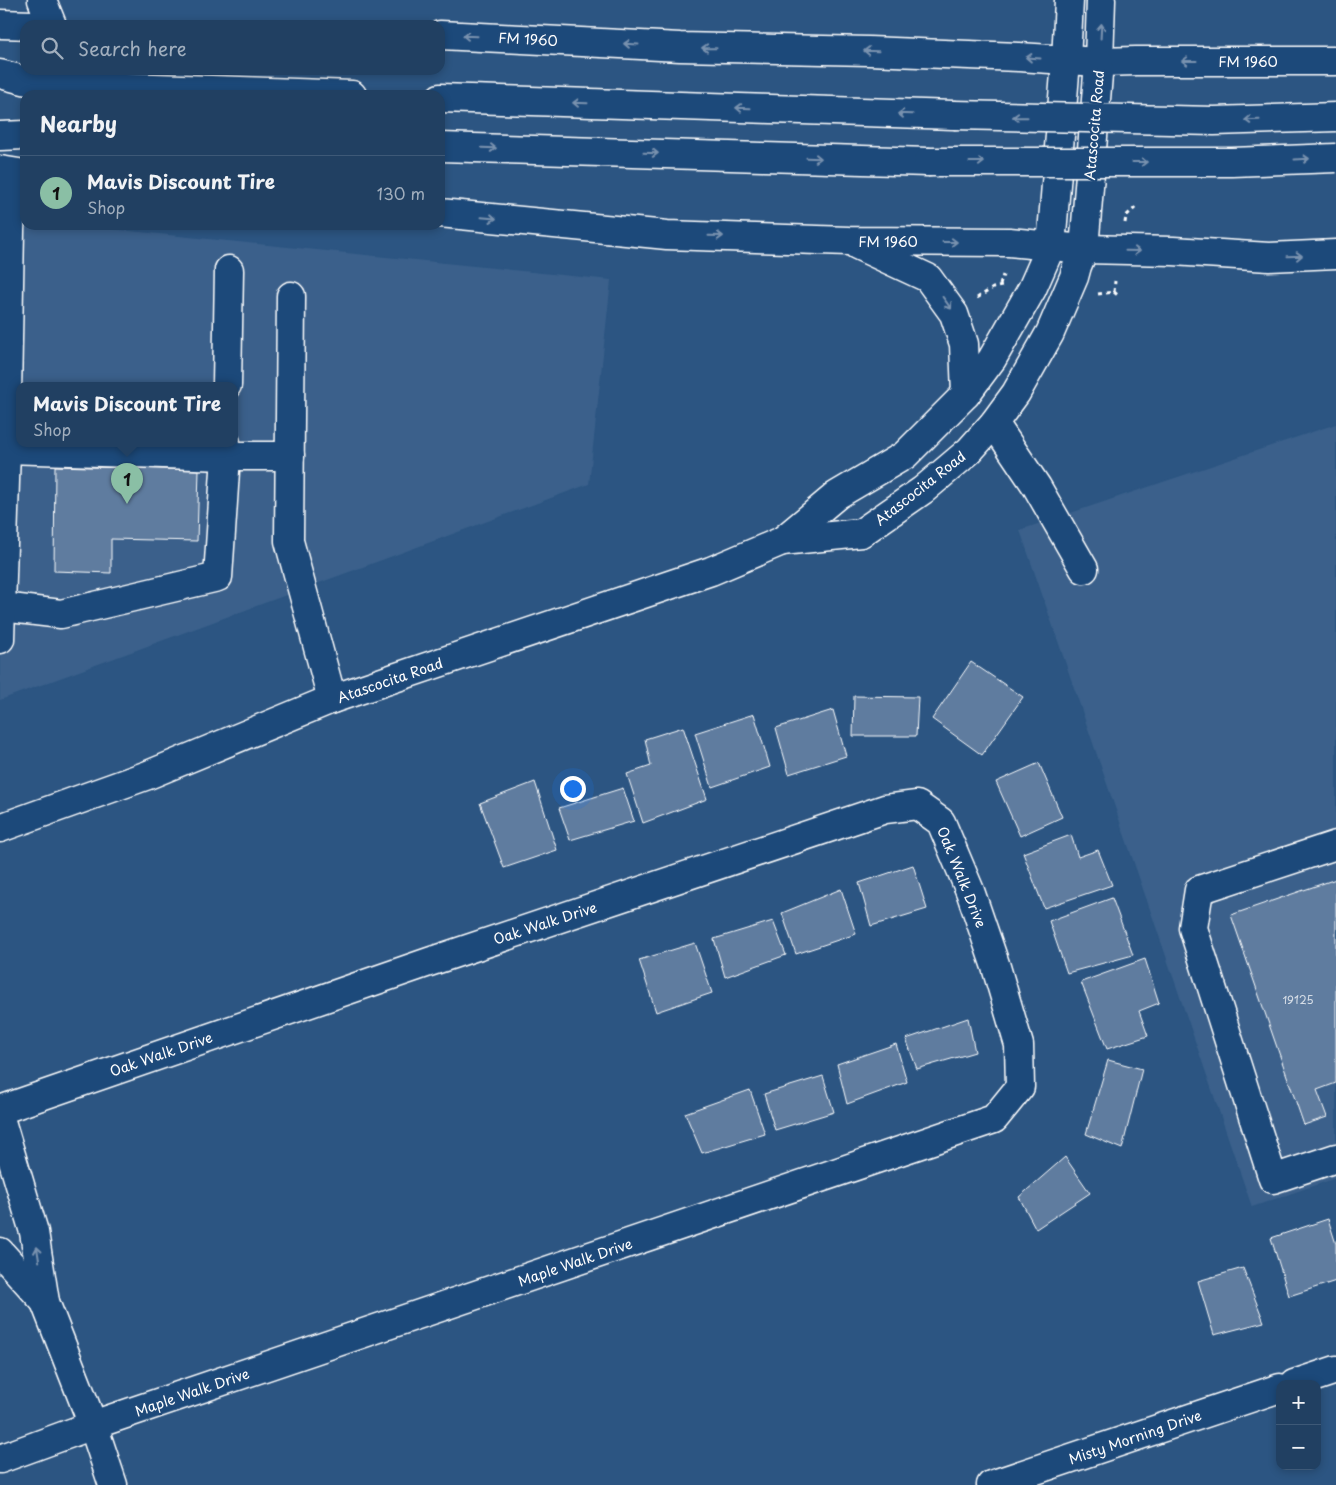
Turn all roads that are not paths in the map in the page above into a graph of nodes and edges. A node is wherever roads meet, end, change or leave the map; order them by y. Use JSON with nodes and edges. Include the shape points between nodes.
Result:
{"nodes":[{"id":1,"x":42,"y":0,"type":"edge"},
{"id":2,"x":1069,"y":0,"type":"edge"},
{"id":3,"x":1101,"y":0,"type":"edge"},
{"id":4,"x":50,"y":20,"type":"edge"},
{"id":5,"x":0,"y":24,"type":"edge"},
{"id":6,"x":20,"y":25,"type":"edge"},
{"id":7,"x":445,"y":35,"type":"edge"},
{"id":8,"x":1066,"y":60,"type":"junction"},
{"id":9,"x":1336,"y":60,"type":"edge"},
{"id":10,"x":1099,"y":62,"type":"junction"},
{"id":11,"x":0,"y":74,"type":"edge"},
{"id":12,"x":210,"y":90,"type":"edge"},
{"id":13,"x":445,"y":98,"type":"edge"},
{"id":14,"x":1336,"y":117,"type":"edge"},
{"id":15,"x":20,"y":135,"type":"edge"},
{"id":16,"x":0,"y":136,"type":"edge"},
{"id":17,"x":445,"y":147,"type":"edge"},
{"id":18,"x":1336,"y":158,"type":"edge"},
{"id":19,"x":13,"y":172,"type":"edge"},
{"id":20,"x":445,"y":213,"type":"edge"},
{"id":21,"x":5,"y":230,"type":"edge"},
{"id":22,"x":849,"y":241,"type":"junction"},
{"id":23,"x":1051,"y":246,"type":"junction"},
{"id":24,"x":1084,"y":249,"type":"junction"},
{"id":25,"x":1336,"y":254,"type":"edge"},
{"id":26,"x":229,"y":270,"type":"dead end"},
{"id":27,"x":291,"y":296,"type":"dead end"},
{"id":28,"x":227,"y":382,"type":"edge"},
{"id":29,"x":966,"y":394,"type":"junction"},
{"id":30,"x":994,"y":422,"type":"junction"},
{"id":31,"x":226,"y":449,"type":"edge"},
{"id":32,"x":290,"y":456,"type":"junction"},
{"id":33,"x":4,"y":458,"type":"edge"},
{"id":34,"x":782,"y":541,"type":"junction"},
{"id":35,"x":1084,"y":569,"type":"dead end"},
{"id":36,"x":2,"y":607,"type":"junction"},
{"id":37,"x":0,"y":639,"type":"edge"},
{"id":38,"x":332,"y":699,"type":"junction"},
{"id":39,"x":0,"y":828,"type":"edge"},
{"id":40,"x":1336,"y":845,"type":"edge"},
{"id":41,"x":996,"y":967,"type":"joint"},
{"id":42,"x":0,"y":1110,"type":"edge"},
{"id":43,"x":0,"y":1118,"type":"edge"},
{"id":44,"x":1336,"y":1158,"type":"edge"},
{"id":45,"x":0,"y":1252,"type":"edge"},
{"id":46,"x":45,"y":1302,"type":"junction"},
{"id":47,"x":1336,"y":1370,"type":"edge"},
{"id":48,"x":1306,"y":1380,"type":"edge"},
{"id":49,"x":1276,"y":1389,"type":"edge"},
{"id":50,"x":93,"y":1425,"type":"junction"},
{"id":51,"x":0,"y":1459,"type":"edge"},
{"id":52,"x":113,"y":1485,"type":"edge"},
{"id":53,"x":991,"y":1485,"type":"edge"}],
"edges":[{"from":1,"to":4,"type":"main road"},
{"from":2,"to":8,"type":"main road","name":"Atascocita Road"},
{"from":10,"to":3,"type":"main road","name":"Atascocita Road","one_way":true},
{"from":5,"to":6,"type":"main road"},
{"from":8,"to":7,"type":"main road","name":"FM 1960","number":"FM 1960","one_way":true,"via":[[869,51],[680,48]]},
{"from":8,"to":10,"type":"main road","name":"FM 1960","number":"FM 1960"},
{"from":8,"to":23,"type":"main road","name":"Atascocita Road"},
{"from":9,"to":10,"type":"main road","name":"FM 1960","number":"FM 1960","one_way":true},
{"from":10,"to":24,"type":"main road","name":"Atascocita Road"},
{"from":11,"to":12,"type":"main road","via":[[39,84]]},
{"from":14,"to":13,"type":"main road","one_way":true,"bridge":true,"via":[[1214,121]]},
{"from":15,"to":16,"type":"main road"},
{"from":17,"to":18,"type":"main road","one_way":true,"bridge":true,"via":[[928,162],[1232,162]]},
{"from":19,"to":21,"type":"main road"},
{"from":20,"to":22,"type":"main road","name":"FM 1960","number":"FM 1960","one_way":true,"via":[[667,234]]},
{"from":21,"to":33,"type":"main road"},
{"from":22,"to":23,"type":"main road","name":"FM 1960","number":"FM 1960","one_way":true,"via":[[1009,242]]},
{"from":22,"to":29,"type":"main road","one_way":true,"via":[[928,278],[954,314],[964,344]]},
{"from":23,"to":24,"type":"main road","name":"FM 1960","number":"FM 1960"},
{"from":23,"to":29,"type":"main road","name":"Atascocita Road","via":[[1032,289],[992,359]]},
{"from":24,"to":25,"type":"main road","name":"FM 1960","number":"FM 1960","one_way":true,"via":[[1269,257]]},
{"from":24,"to":30,"type":"main road","name":"Atascocita Road","via":[[1050,333],[1016,393]]},
{"from":26,"to":28,"type":"main road"},
{"from":27,"to":32,"type":"main road"},
{"from":29,"to":34,"type":"main road","name":"Atascocita Road","via":[[905,455],[837,495]]},
{"from":30,"to":34,"type":"main road","name":"Atascocita Road","via":[[969,451],[923,490],[861,533]]},
{"from":30,"to":35,"type":"main road","via":[[1037,487]]},
{"from":31,"to":32,"type":"main road"},
{"from":31,"to":33,"type":"main road"},
{"from":31,"to":36,"type":"main road","via":[[218,577],[61,614]]},
{"from":32,"to":38,"type":"main road","via":[[289,541]]},
{"from":33,"to":36,"type":"main road"},
{"from":34,"to":38,"type":"main road","name":"Atascocita Road","via":[[711,571]]},
{"from":36,"to":37,"type":"main road"},
{"from":38,"to":39,"type":"main road","name":"Atascocita Road","via":[[148,774]]},
{"from":40,"to":44,"type":"main road","via":[[1199,890],[1194,928],[1273,1179]]},
{"from":41,"to":42,"type":"main road","name":"Oak Walk Drive","via":[[970,891],[941,822],[917,805],[886,809],[448,955]]},
{"from":41,"to":50,"type":"main road","name":"Maple Walk Drive","via":[[1019,1045],[1020,1087],[994,1119]]},
{"from":46,"to":43,"type":"main road","one_way":true,"via":[[34,1232]]},
{"from":45,"to":46,"type":"main road"},
{"from":46,"to":50,"type":"main road"},
{"from":47,"to":48,"type":"main road"},
{"from":49,"to":53,"type":"main road","name":"Misty Morning Drive"},
{"from":50,"to":51,"type":"main road","name":"Maple Walk Drive"},
{"from":50,"to":52,"type":"main road"}]}
